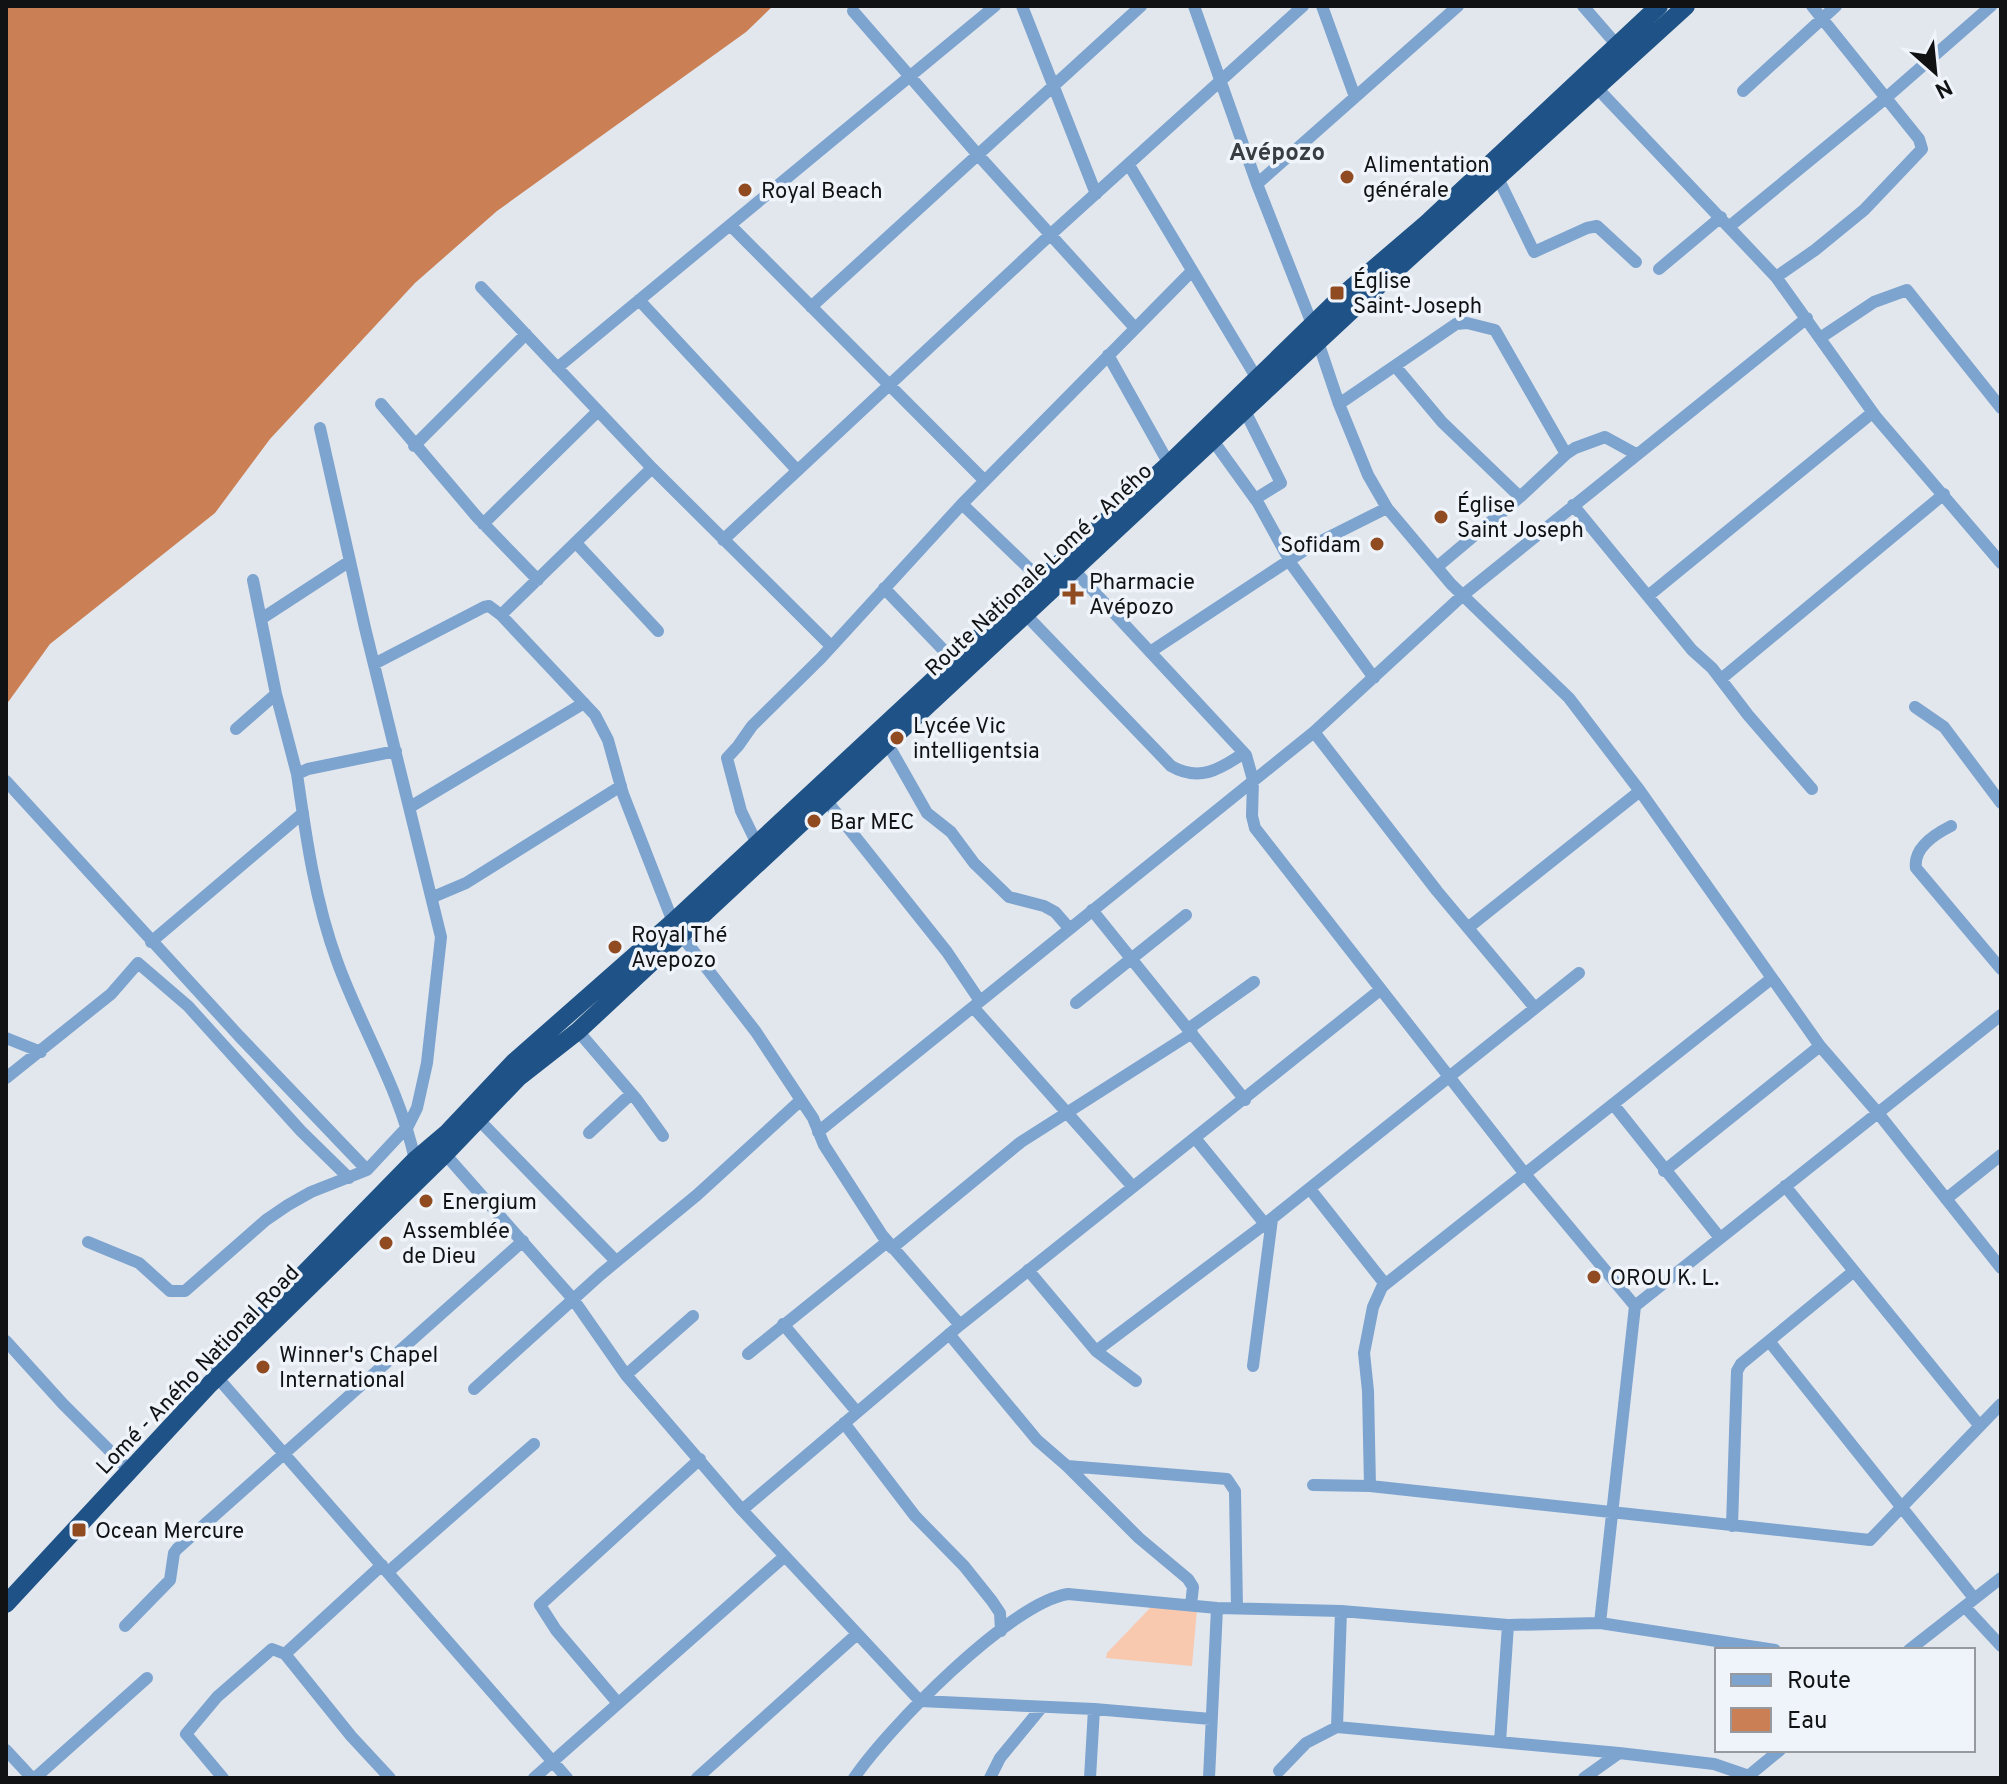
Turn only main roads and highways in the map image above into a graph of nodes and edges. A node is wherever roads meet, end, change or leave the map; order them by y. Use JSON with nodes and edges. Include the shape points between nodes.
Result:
{"nodes":[{"id":1,"x":1659,"y":6,"type":"edge"},
{"id":2,"x":1686,"y":6,"type":"edge"},
{"id":3,"x":677,"y":929,"type":"junction"},
{"id":4,"x":421,"y":1166,"type":"junction"},
{"id":5,"x":214,"y":1373,"type":"junction"},
{"id":6,"x":6,"y":1588,"type":"edge"},
{"id":7,"x":6,"y":1604,"type":"edge"}],
"edges":[{"from":1,"to":3,"type":"highway","name":"Route Nationale Lomé - Aného","via":[[757,844]]},
{"from":2,"to":3,"type":"highway","name":"Route Nationale Lomé - Aného","via":[[826,800]]},
{"from":3,"to":4,"type":"highway","name":"Route Nationale Lomé - Aného","via":[[514,1062]]},
{"from":3,"to":4,"type":"highway","name":"Route Nationale Lomé - Aného","via":[[578,1031],[518,1078],[445,1154]]},
{"from":4,"to":5,"type":"highway","name":"Lomé - Aného National Road"},
{"from":4,"to":5,"type":"highway","via":[[402,1174]]},
{"from":5,"to":6,"type":"highway"},
{"from":5,"to":7,"type":"highway","name":"Lomé - Aného National Road"}]}
